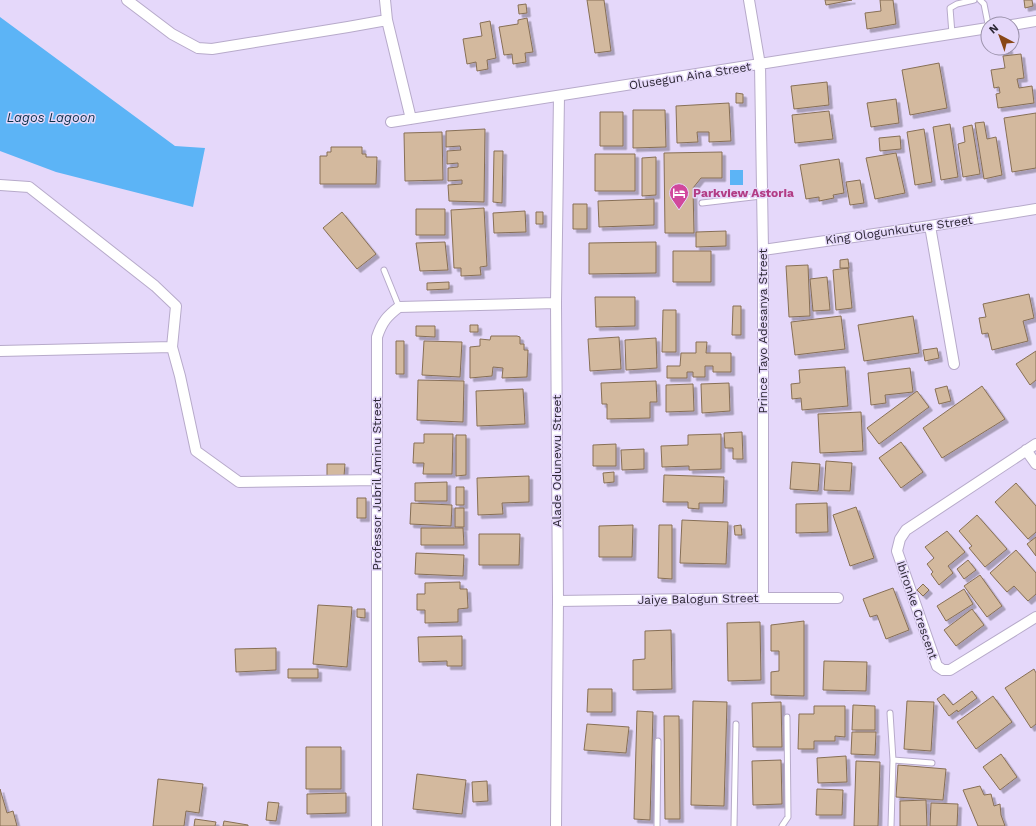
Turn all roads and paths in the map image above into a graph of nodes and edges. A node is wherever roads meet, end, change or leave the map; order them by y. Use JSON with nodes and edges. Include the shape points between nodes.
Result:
{"nodes":[{"id":1,"x":127,"y":0,"type":"edge"},
{"id":2,"x":385,"y":0,"type":"edge"},
{"id":3,"x":749,"y":0,"type":"edge"},
{"id":4,"x":974,"y":0,"type":"edge"},
{"id":5,"x":980,"y":0,"type":"edge"},
{"id":6,"x":986,"y":16,"type":"edge"},
{"id":7,"x":387,"y":20,"type":"junction"},
{"id":8,"x":1036,"y":21,"type":"edge"},
{"id":9,"x":1020,"y":24,"type":"edge"},
{"id":10,"x":980,"y":30,"type":"edge"},
{"id":11,"x":952,"y":35,"type":"junction"},
{"id":12,"x":760,"y":65,"type":"junction"},
{"id":13,"x":559,"y":96,"type":"junction"},
{"id":14,"x":411,"y":120,"type":"junction"},
{"id":15,"x":392,"y":122,"type":"dead end"},
{"id":16,"x":0,"y":185,"type":"edge"},
{"id":17,"x":761,"y":196,"type":"junction"},
{"id":18,"x":702,"y":203,"type":"dead end"},
{"id":19,"x":1036,"y":209,"type":"edge"},
{"id":20,"x":930,"y":226,"type":"junction"},
{"id":21,"x":763,"y":250,"type":"junction"},
{"id":22,"x":384,"y":270,"type":"dead end"},
{"id":23,"x":556,"y":303,"type":"junction"},
{"id":24,"x":399,"y":307,"type":"junction"},
{"id":25,"x":172,"y":347,"type":"junction"},
{"id":26,"x":0,"y":351,"type":"edge"},
{"id":27,"x":954,"y":364,"type":"dead end"},
{"id":28,"x":1036,"y":444,"type":"edge"},
{"id":29,"x":1026,"y":450,"type":"junction"},
{"id":30,"x":1036,"y":464,"type":"edge"},
{"id":31,"x":377,"y":480,"type":"junction"},
{"id":32,"x":763,"y":598,"type":"junction"},
{"id":33,"x":838,"y":598,"type":"dead end"},
{"id":34,"x":558,"y":601,"type":"junction"},
{"id":35,"x":1036,"y":617,"type":"edge"},
{"id":36,"x":890,"y":714,"type":"dead end"},
{"id":37,"x":787,"y":717,"type":"dead end"},
{"id":38,"x":736,"y":724,"type":"dead end"},
{"id":39,"x":658,"y":741,"type":"dead end"},
{"id":40,"x":892,"y":760,"type":"junction"},
{"id":41,"x":932,"y":763,"type":"dead end"},
{"id":42,"x":377,"y":826,"type":"edge"},
{"id":43,"x":556,"y":826,"type":"edge"},
{"id":44,"x":658,"y":826,"type":"edge"},
{"id":45,"x":734,"y":826,"type":"edge"},
{"id":46,"x":782,"y":826,"type":"edge"},
{"id":47,"x":891,"y":826,"type":"edge"}],
"edges":[{"from":1,"to":7,"type":"street","via":[[172,34],[198,48],[212,49]]},
{"from":2,"to":7,"type":"street"},
{"from":3,"to":12,"type":"street","name":"Prince Tayo Adesanya Street"},
{"from":4,"to":11,"type":"lane","via":[[950,8]]},
{"from":5,"to":6,"type":"lane","via":[[984,4]]},
{"from":7,"to":14,"type":"street"},
{"from":8,"to":9,"type":"street"},
{"from":10,"to":11,"type":"street","name":"Olusegun Aina Street"},
{"from":11,"to":12,"type":"street","name":"Olusegun Aina Street"},
{"from":12,"to":13,"type":"street","name":"Olusegun Aina Street"},
{"from":12,"to":17,"type":"street","name":"Prince Tayo Adesanya Street"},
{"from":13,"to":14,"type":"street","name":"Olusegun Aina Street"},
{"from":13,"to":23,"type":"street","name":"Alade Odunewu Street"},
{"from":14,"to":15,"type":"street","name":"Olusegun Aina Street"},
{"from":16,"to":25,"type":"street","via":[[29,187],[155,286],[176,306]]},
{"from":17,"to":18,"type":"lane"},
{"from":17,"to":21,"type":"street","name":"Prince Tayo Adesanya Street"},
{"from":19,"to":20,"type":"street","name":"King Ologunkuture Street"},
{"from":20,"to":21,"type":"street","name":"King Ologunkuture Street"},
{"from":20,"to":27,"type":"street"},
{"from":21,"to":32,"type":"street","name":"Prince Tayo Adesanya Street"},
{"from":22,"to":24,"type":"lane"},
{"from":23,"to":24,"type":"street"},
{"from":23,"to":34,"type":"street","name":"Alade Odunewu Street"},
{"from":24,"to":31,"type":"street","name":"Professor Jubril Aminu Street","via":[[388,315],[380,326],[377,337]]},
{"from":25,"to":26,"type":"street"},
{"from":25,"to":31,"type":"street","via":[[196,451],[240,482]]},
{"from":28,"to":29,"type":"street","name":"Ibironke Crescent"},
{"from":29,"to":30,"type":"street"},
{"from":29,"to":35,"type":"street","name":"Ibironke Crescent","via":[[906,530],[897,551],[937,666],[943,670],[950,670]]},
{"from":31,"to":42,"type":"street","name":"Professor Jubril Aminu Street"},
{"from":32,"to":33,"type":"street","name":"Jaiye Balogun Street"},
{"from":32,"to":34,"type":"street","name":"Jaiye Balogun Street"},
{"from":34,"to":43,"type":"street","name":"Alade Odunewu Street"},
{"from":36,"to":40,"type":"lane"},
{"from":37,"to":46,"type":"lane","via":[[788,817]]},
{"from":38,"to":45,"type":"lane"},
{"from":39,"to":44,"type":"lane"},
{"from":40,"to":41,"type":"lane"},
{"from":40,"to":47,"type":"lane"}]}
